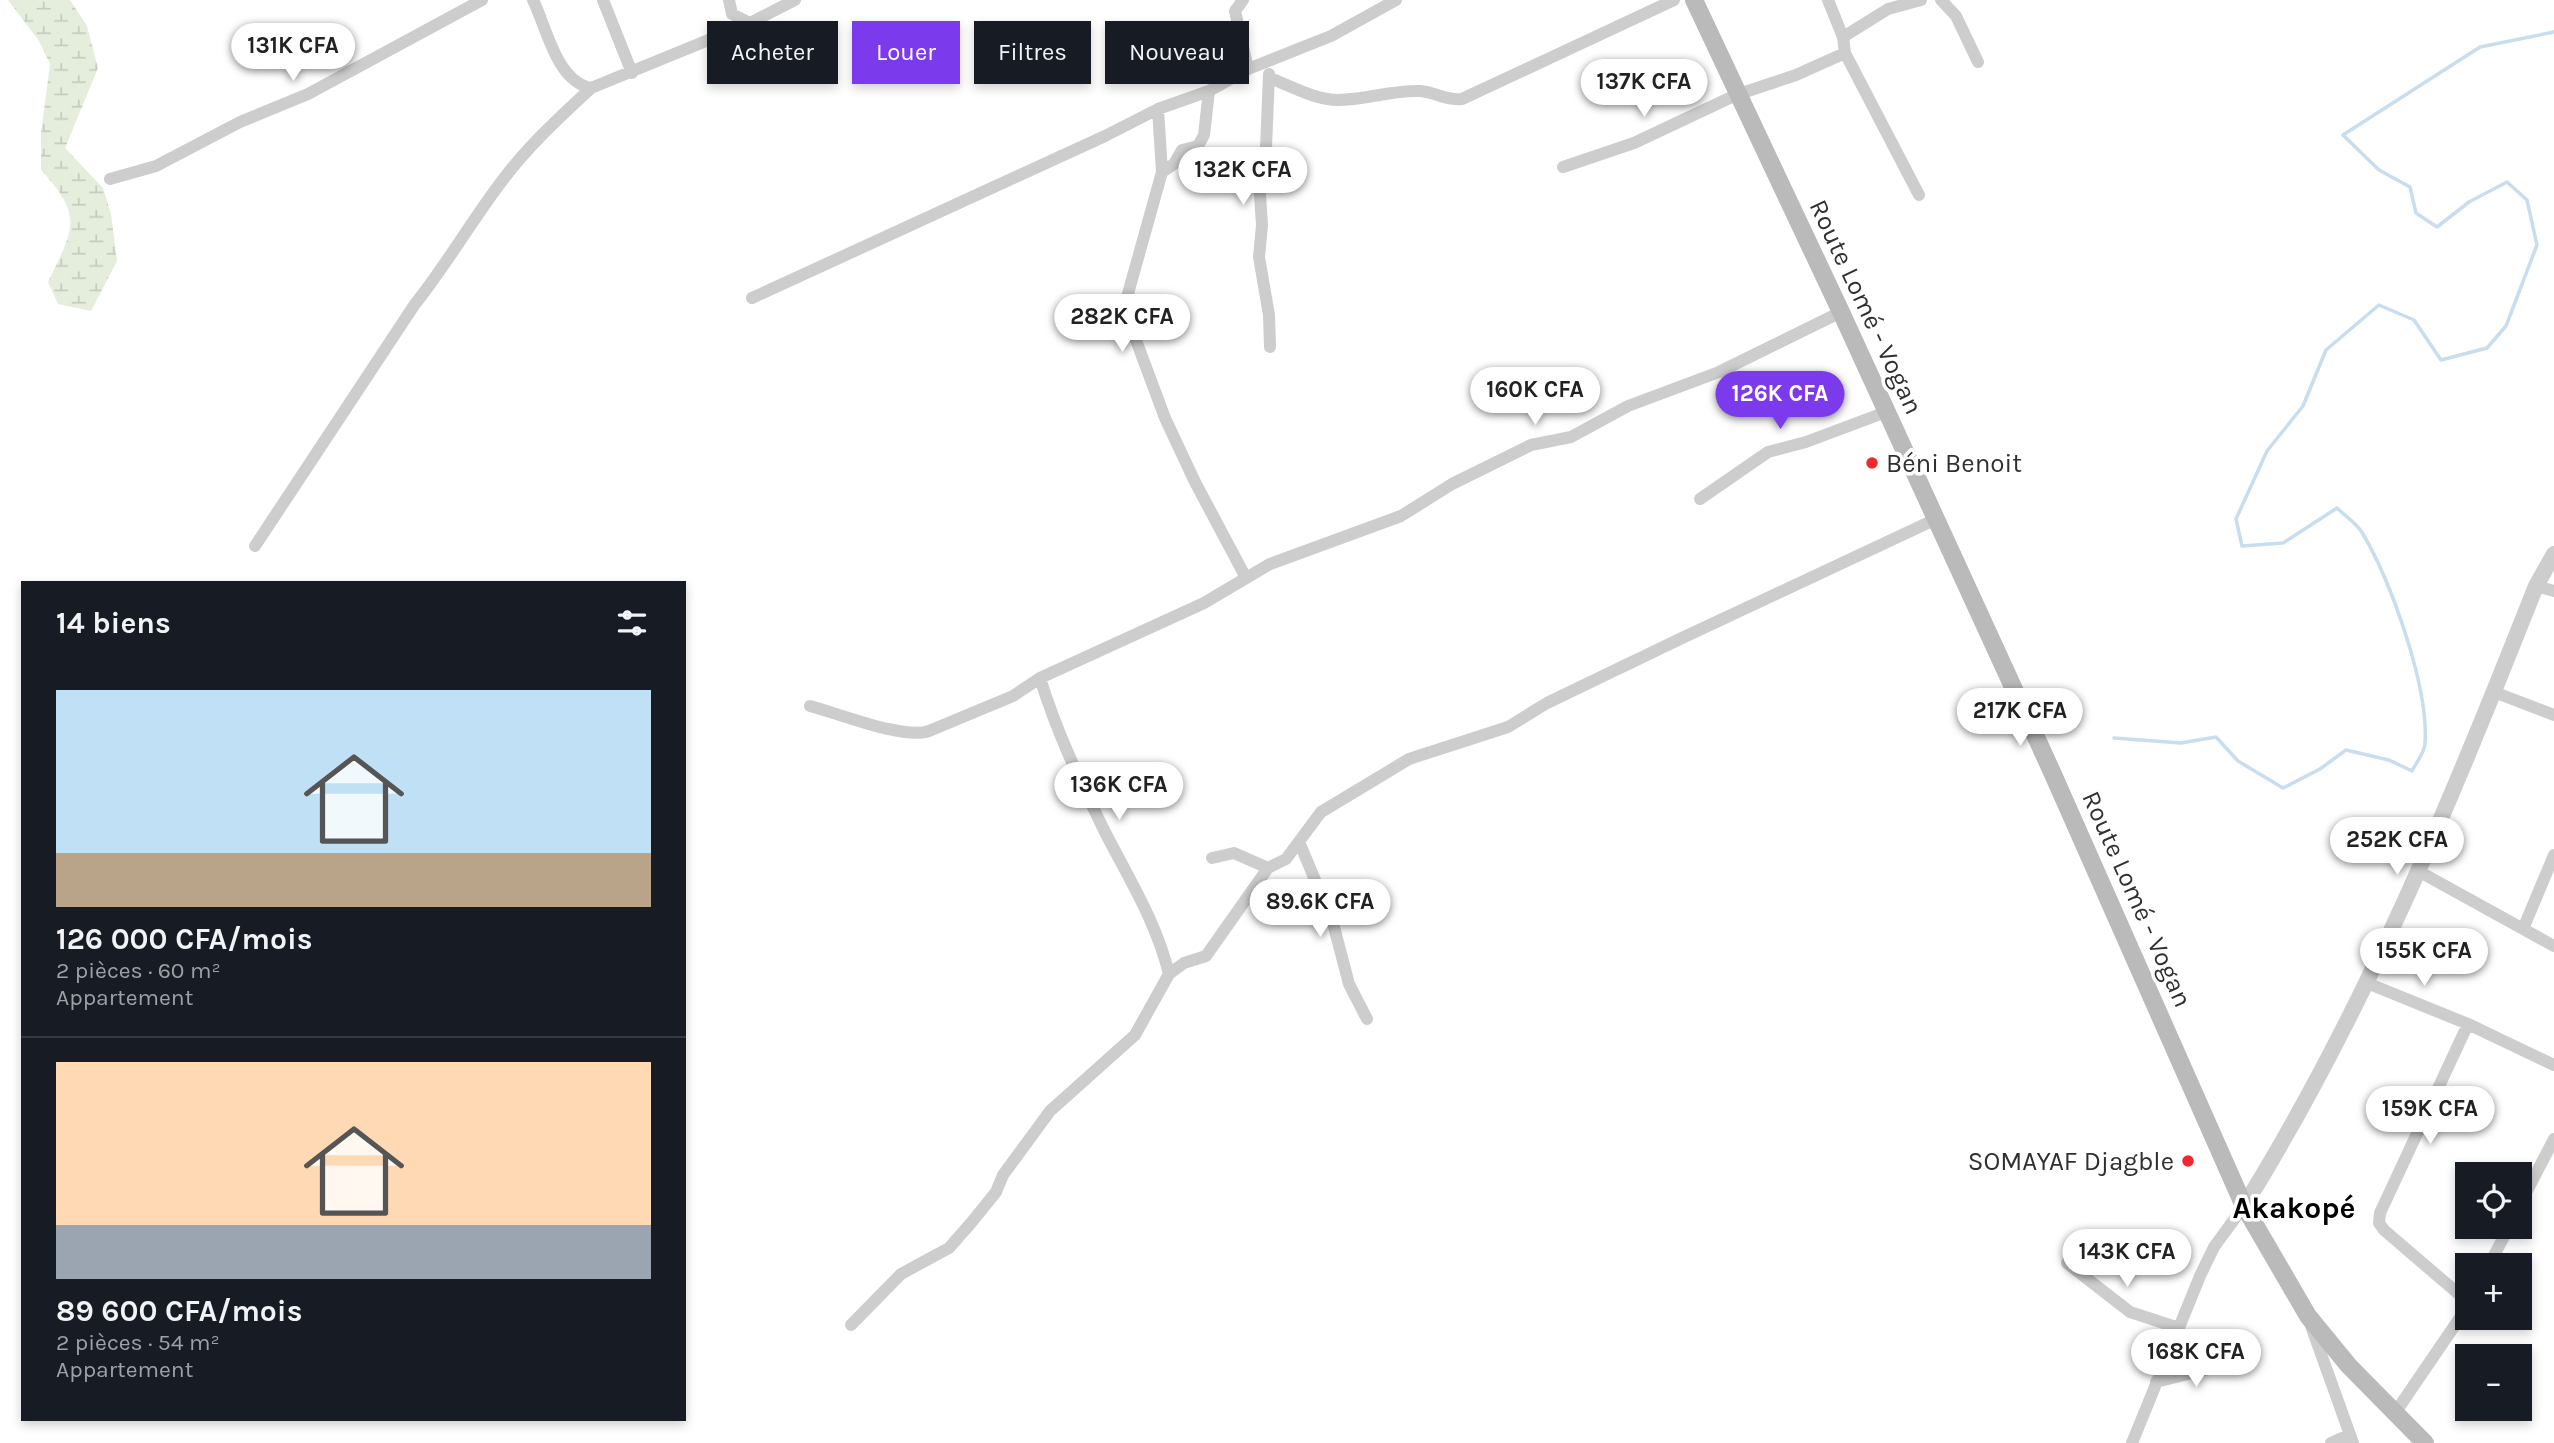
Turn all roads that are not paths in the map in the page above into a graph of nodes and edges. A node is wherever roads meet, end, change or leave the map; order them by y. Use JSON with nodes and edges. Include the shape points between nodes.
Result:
{"nodes":[{"id":1,"x":482,"y":0,"type":"edge"},
{"id":2,"x":533,"y":0,"type":"edge"},
{"id":3,"x":603,"y":0,"type":"edge"},
{"id":4,"x":729,"y":0,"type":"edge"},
{"id":5,"x":795,"y":0,"type":"edge"},
{"id":6,"x":1243,"y":0,"type":"edge"},
{"id":7,"x":1396,"y":0,"type":"edge"},
{"id":8,"x":1674,"y":0,"type":"edge"},
{"id":9,"x":1694,"y":0,"type":"edge"},
{"id":10,"x":1828,"y":0,"type":"edge"},
{"id":11,"x":1921,"y":0,"type":"edge"},
{"id":12,"x":1941,"y":0,"type":"edge"},
{"id":13,"x":746,"y":21,"type":"edge"},
{"id":14,"x":754,"y":21,"type":"edge"},
{"id":15,"x":1237,"y":21,"type":"edge"},
{"id":16,"x":1843,"y":37,"type":"junction"},
{"id":17,"x":707,"y":41,"type":"edge"},
{"id":18,"x":1845,"y":53,"type":"junction"},
{"id":19,"x":1978,"y":62,"type":"dead end"},
{"id":20,"x":1266,"y":63,"type":"junction"},
{"id":21,"x":1249,"y":69,"type":"edge"},
{"id":22,"x":632,"y":73,"type":"junction"},
{"id":23,"x":1270,"y":78,"type":"junction"},
{"id":24,"x":1221,"y":84,"type":"edge"},
{"id":25,"x":591,"y":88,"type":"junction"},
{"id":26,"x":1209,"y":91,"type":"junction"},
{"id":27,"x":1736,"y":95,"type":"junction"},
{"id":28,"x":1158,"y":108,"type":"junction"},
{"id":29,"x":1563,"y":167,"type":"dead end"},
{"id":30,"x":1162,"y":172,"type":"junction"},
{"id":31,"x":110,"y":179,"type":"dead end"},
{"id":32,"x":1919,"y":195,"type":"dead end"},
{"id":33,"x":752,"y":298,"type":"dead end"},
{"id":34,"x":1841,"y":312,"type":"junction"},
{"id":35,"x":1270,"y":346,"type":"dead end"},
{"id":36,"x":1886,"y":412,"type":"junction"},
{"id":37,"x":1700,"y":499,"type":"dead end"},
{"id":38,"x":1934,"y":520,"type":"junction"},
{"id":39,"x":255,"y":546,"type":"dead end"},
{"id":40,"x":2554,"y":554,"type":"edge"},
{"id":41,"x":1245,"y":576,"type":"junction"},
{"id":42,"x":2536,"y":586,"type":"junction"},
{"id":43,"x":2554,"y":591,"type":"edge"},
{"id":44,"x":1041,"y":678,"type":"junction"},
{"id":45,"x":2494,"y":692,"type":"junction"},
{"id":46,"x":810,"y":706,"type":"dead end"},
{"id":47,"x":2554,"y":715,"type":"edge"},
{"id":48,"x":1300,"y":844,"type":"junction"},
{"id":49,"x":2554,"y":855,"type":"edge"},
{"id":50,"x":1212,"y":858,"type":"dead end"},
{"id":51,"x":1268,"y":867,"type":"junction"},
{"id":52,"x":2420,"y":872,"type":"junction"},
{"id":53,"x":2523,"y":929,"type":"junction"},
{"id":54,"x":2554,"y":946,"type":"edge"},
{"id":55,"x":1168,"y":974,"type":"junction"},
{"id":56,"x":2367,"y":983,"type":"junction"},
{"id":57,"x":1367,"y":1018,"type":"dead end"},
{"id":58,"x":2468,"y":1024,"type":"junction"},
{"id":59,"x":2554,"y":1065,"type":"edge"},
{"id":60,"x":2554,"y":1139,"type":"edge"},
{"id":61,"x":2550,"y":1157,"type":"edge"},
{"id":62,"x":2532,"y":1186,"type":"edge"},
{"id":63,"x":2244,"y":1206,"type":"junction"},
{"id":64,"x":2067,"y":1263,"type":"dead end"},
{"id":65,"x":2455,"y":1293,"type":"edge"},
{"id":66,"x":2308,"y":1316,"type":"junction"},
{"id":67,"x":2455,"y":1323,"type":"edge"},
{"id":68,"x":851,"y":1325,"type":"dead end"},
{"id":69,"x":2179,"y":1328,"type":"junction"},
{"id":70,"x":2228,"y":1364,"type":"dead end"},
{"id":71,"x":2156,"y":1382,"type":"junction"},
{"id":72,"x":2395,"y":1413,"type":"junction"},
{"id":73,"x":2351,"y":1439,"type":"edge"},
{"id":74,"x":2132,"y":1443,"type":"edge"},
{"id":75,"x":2331,"y":1443,"type":"edge"},
{"id":76,"x":2425,"y":1443,"type":"edge"}],
"edges":[{"from":1,"to":31,"type":"street","via":[[308,94],[240,122],[156,166]]},
{"from":2,"to":25,"type":"street","via":[[565,71],[573,81]]},
{"from":3,"to":22,"type":"street"},
{"from":4,"to":13,"type":"street","via":[[732,15]]},
{"from":5,"to":14,"type":"street"},
{"from":6,"to":15,"type":"street","via":[[1235,11]]},
{"from":7,"to":20,"type":"street","via":[[1331,36]]},
{"from":8,"to":23,"type":"street","via":[[1462,99],[1406,91],[1337,100]]},
{"from":9,"to":27,"type":"main road","name":"Route Lomé - Vogan"},
{"from":10,"to":16,"type":"street"},
{"from":11,"to":16,"type":"street","via":[[1888,9]]},
{"from":12,"to":19,"type":"street","via":[[1956,16]]},
{"from":16,"to":18,"type":"street"},
{"from":17,"to":22,"type":"street"},
{"from":18,"to":27,"type":"street"},
{"from":18,"to":32,"type":"street"},
{"from":20,"to":21,"type":"street"},
{"from":20,"to":23,"type":"street"},
{"from":22,"to":25,"type":"street"},
{"from":23,"to":35,"type":"street","via":[[1266,148],[1259,179],[1259,257]]},
{"from":24,"to":26,"type":"street"},
{"from":25,"to":39,"type":"street","via":[[549,127],[501,183]]},
{"from":26,"to":28,"type":"street"},
{"from":26,"to":30,"type":"street","via":[[1204,135],[1198,146],[1182,150]]},
{"from":27,"to":29,"type":"street","via":[[1634,143]]},
{"from":27,"to":34,"type":"main road","name":"Route Lomé - Vogan"},
{"from":28,"to":30,"type":"street"},
{"from":28,"to":33,"type":"street"},
{"from":30,"to":41,"type":"street","via":[[1124,308],[1170,429]]},
{"from":34,"to":36,"type":"main road","name":"Route Lomé - Vogan"},
{"from":34,"to":41,"type":"street","via":[[1718,372],[1628,406],[1571,437],[1531,445],[1452,484],[1401,516]]},
{"from":36,"to":37,"type":"street","via":[[1768,452]]},
{"from":36,"to":38,"type":"main road","name":"Route Lomé - Vogan"},
{"from":38,"to":48,"type":"street","via":[[1547,703],[1507,727],[1409,759],[1321,812]]},
{"from":38,"to":63,"type":"main road","name":"Route Lomé - Vogan","via":[[2052,772]]},
{"from":40,"to":42,"type":"street"},
{"from":41,"to":44,"type":"street","via":[[1203,603]]},
{"from":42,"to":43,"type":"street"},
{"from":42,"to":45,"type":"street"},
{"from":44,"to":46,"type":"street","via":[[1013,696],[922,733]]},
{"from":44,"to":55,"type":"street","via":[[1068,757],[1146,906]]},
{"from":45,"to":47,"type":"street"},
{"from":45,"to":52,"type":"street"},
{"from":48,"to":51,"type":"street","via":[[1286,859]]},
{"from":48,"to":57,"type":"street","via":[[1333,923],[1349,984]]},
{"from":49,"to":53,"type":"street"},
{"from":50,"to":51,"type":"street","via":[[1234,853]]},
{"from":51,"to":55,"type":"street","via":[[1206,956]]},
{"from":52,"to":53,"type":"street"},
{"from":52,"to":56,"type":"street"},
{"from":53,"to":54,"type":"street"},
{"from":55,"to":68,"type":"street","via":[[1135,1035],[1049,1111],[971,1223],[948,1248],[901,1274]]},
{"from":56,"to":58,"type":"street"},
{"from":56,"to":63,"type":"street"},
{"from":58,"to":59,"type":"street"},
{"from":58,"to":65,"type":"street","via":[[2379,1217],[2384,1230]]},
{"from":60,"to":61,"type":"street"},
{"from":61,"to":62,"type":"street"},
{"from":63,"to":66,"type":"main road","name":"Route Lomé - Vogan"},
{"from":63,"to":69,"type":"street","via":[[2214,1247]]},
{"from":64,"to":69,"type":"street","via":[[2130,1312]]},
{"from":66,"to":72,"type":"main road","name":"Route Lomé - Vogan"},
{"from":66,"to":73,"type":"street"},
{"from":67,"to":72,"type":"street"},
{"from":69,"to":71,"type":"street"},
{"from":70,"to":71,"type":"street"},
{"from":71,"to":74,"type":"street"},
{"from":72,"to":76,"type":"main road","name":"Route Lomé - Vogan"},
{"from":73,"to":75,"type":"street"}]}
